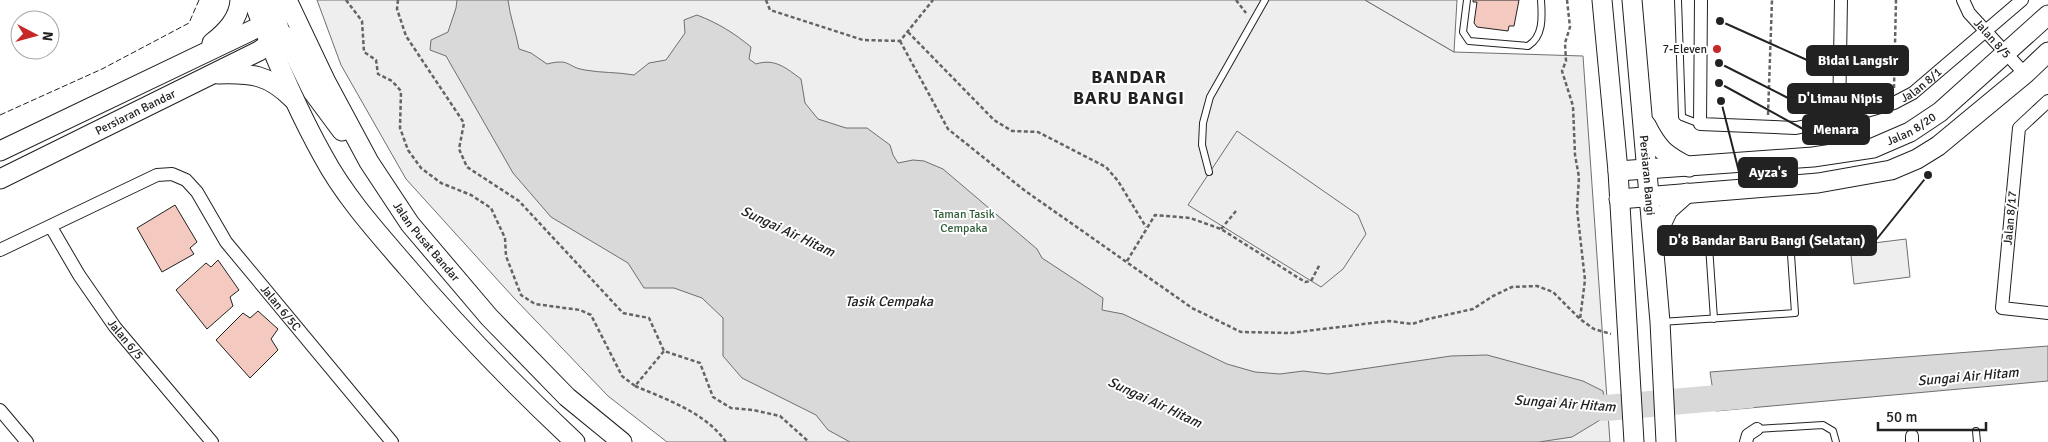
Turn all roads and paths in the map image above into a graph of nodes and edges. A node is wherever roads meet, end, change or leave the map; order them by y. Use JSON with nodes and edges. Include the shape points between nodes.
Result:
{"nodes":[{"id":1,"x":240,"y":0,"type":"edge"},
{"id":2,"x":253,"y":0,"type":"edge"},
{"id":3,"x":272,"y":0,"type":"edge"},
{"id":4,"x":286,"y":0,"type":"edge"},
{"id":5,"x":346,"y":0,"type":"edge"},
{"id":6,"x":398,"y":0,"type":"edge"},
{"id":7,"x":766,"y":0,"type":"edge"},
{"id":8,"x":933,"y":0,"type":"edge"},
{"id":9,"x":1236,"y":0,"type":"edge"},
{"id":10,"x":1265,"y":0,"type":"edge"},
{"id":11,"x":1467,"y":0,"type":"edge"},
{"id":12,"x":1541,"y":0,"type":"edge"},
{"id":13,"x":1567,"y":0,"type":"edge"},
{"id":14,"x":1602,"y":0,"type":"edge"},
{"id":15,"x":1632,"y":0,"type":"edge"},
{"id":16,"x":1678,"y":0,"type":"edge"},
{"id":17,"x":1701,"y":0,"type":"edge"},
{"id":18,"x":1772,"y":0,"type":"edge"},
{"id":19,"x":1841,"y":0,"type":"edge"},
{"id":20,"x":1896,"y":0,"type":"edge"},
{"id":21,"x":1963,"y":0,"type":"edge"},
{"id":22,"x":2022,"y":0,"type":"edge"},
{"id":23,"x":2048,"y":15,"type":"edge"},
{"id":24,"x":1253,"y":19,"type":"junction"},
{"id":25,"x":1986,"y":31,"type":"junction"},
{"id":26,"x":271,"y":32,"type":"junction"},
{"id":27,"x":908,"y":32,"type":"junction"},
{"id":28,"x":900,"y":41,"type":"junction"},
{"id":29,"x":2048,"y":52,"type":"edge"},
{"id":30,"x":2006,"y":53,"type":"junction"},
{"id":31,"x":192,"y":60,"type":"junction"},
{"id":32,"x":2025,"y":74,"type":"junction"},
{"id":33,"x":212,"y":75,"type":"junction"},
{"id":34,"x":296,"y":101,"type":"junction"},
{"id":35,"x":2048,"y":101,"type":"edge"},
{"id":36,"x":1894,"y":103,"type":"junction"},
{"id":37,"x":1642,"y":117,"type":"junction"},
{"id":38,"x":1839,"y":119,"type":"junction"},
{"id":39,"x":1700,"y":124,"type":"junction"},
{"id":40,"x":1768,"y":126,"type":"junction"},
{"id":41,"x":0,"y":151,"type":"edge"},
{"id":42,"x":369,"y":162,"type":"junction"},
{"id":43,"x":1689,"y":167,"type":"junction"},
{"id":44,"x":1648,"y":169,"type":"junction"},
{"id":45,"x":1618,"y":171,"type":"junction"},
{"id":46,"x":1210,"y":172,"type":"dead end"},
{"id":47,"x":0,"y":179,"type":"edge"},
{"id":48,"x":1688,"y":193,"type":"junction"},
{"id":49,"x":1649,"y":196,"type":"junction"},
{"id":50,"x":1619,"y":199,"type":"junction"},
{"id":51,"x":1236,"y":211,"type":"dead end"},
{"id":52,"x":51,"y":227,"type":"junction"},
{"id":53,"x":1146,"y":227,"type":"junction"},
{"id":54,"x":1221,"y":229,"type":"junction"},
{"id":55,"x":1653,"y":240,"type":"junction"},
{"id":56,"x":0,"y":250,"type":"edge"},
{"id":57,"x":1127,"y":261,"type":"junction"},
{"id":58,"x":1320,"y":264,"type":"dead end"},
{"id":59,"x":2048,"y":312,"type":"edge"},
{"id":60,"x":1714,"y":318,"type":"junction"},
{"id":61,"x":1580,"y":319,"type":"junction"},
{"id":62,"x":1660,"y":322,"type":"junction"},
{"id":63,"x":1613,"y":342,"type":"dead end"},
{"id":64,"x":664,"y":351,"type":"junction"},
{"id":65,"x":636,"y":386,"type":"junction"},
{"id":66,"x":0,"y":410,"type":"edge"},
{"id":67,"x":1757,"y":429,"type":"joint"},
{"id":68,"x":1976,"y":431,"type":"dead end"},
{"id":69,"x":27,"y":442,"type":"edge"},
{"id":70,"x":212,"y":442,"type":"edge"},
{"id":71,"x":392,"y":442,"type":"edge"},
{"id":72,"x":575,"y":442,"type":"edge"},
{"id":73,"x":622,"y":442,"type":"edge"},
{"id":74,"x":726,"y":442,"type":"edge"},
{"id":75,"x":809,"y":442,"type":"edge"},
{"id":76,"x":1634,"y":442,"type":"edge"},
{"id":77,"x":1666,"y":442,"type":"edge"},
{"id":78,"x":1746,"y":442,"type":"edge"},
{"id":79,"x":1836,"y":442,"type":"edge"},
{"id":80,"x":1977,"y":442,"type":"edge"}],
"edges":[{"from":1,"to":31,"type":"main road","via":[[236,17],[225,33]]},
{"from":2,"to":26,"type":"main road"},
{"from":3,"to":26,"type":"main road"},
{"from":4,"to":42,"type":"main road","name":"Jalan Pusat Bandar"},
{"from":5,"to":65,"type":"path","via":[[362,21],[364,52],[376,60],[378,74],[392,81],[401,91],[400,128],[408,150],[421,168],[441,183],[471,195],[491,208],[505,238],[506,256],[521,295],[535,304],[580,310],[591,315],[622,376]]},
{"from":6,"to":64,"type":"path","via":[[406,36],[464,123],[459,149],[467,167],[519,201],[623,313],[649,318]]},
{"from":7,"to":28,"type":"path","via":[[770,10],[863,40]]},
{"from":8,"to":27,"type":"path"},
{"from":9,"to":24,"type":"path"},
{"from":10,"to":24,"type":"lane"},
{"from":11,"to":12,"type":"lane","via":[[1463,32],[1469,41],[1528,46],[1534,42],[1542,21]]},
{"from":13,"to":61,"type":"path","via":[[1570,27],[1562,72],[1572,106],[1579,177],[1577,209],[1585,280]]},
{"from":14,"to":45,"type":"main road"},
{"from":15,"to":37,"type":"main road","name":"Persiaran Bangi"},
{"from":16,"to":39,"type":"lane","via":[[1682,118]]},
{"from":17,"to":39,"type":"street"},
{"from":18,"to":40,"type":"path"},
{"from":19,"to":38,"type":"street"},
{"from":20,"to":36,"type":"path"},
{"from":21,"to":25,"type":"street","name":"Jalan 8/5","via":[[1969,13]]},
{"from":22,"to":25,"type":"street","name":"Jalan 8/1"},
{"from":23,"to":30,"type":"main road","name":"Jalan 8/20"},
{"from":24,"to":46,"type":"lane","via":[[1210,97],[1205,114],[1202,145]]},
{"from":25,"to":30,"type":"street","name":"Jalan 8/5"},
{"from":25,"to":36,"type":"street","name":"Jalan 8/1","via":[[1913,93]]},
{"from":26,"to":31,"type":"main road","name":"Persiaran Bandar"},
{"from":26,"to":33,"type":"main road","name":"Persiaran Bandar"},
{"from":26,"to":34,"type":"main road"},
{"from":26,"to":42,"type":"main road","via":[[291,45],[313,92],[339,129]]},
{"from":27,"to":28,"type":"path"},
{"from":27,"to":53,"type":"path","via":[[994,120],[1012,131],[1038,132],[1106,167]]},
{"from":28,"to":57,"type":"path","via":[[948,129],[1024,190]]},
{"from":29,"to":32,"type":"main road"},
{"from":30,"to":32,"type":"street","name":"Jalan 8/5"},
{"from":30,"to":43,"type":"main road","name":"Jalan 8/20","via":[[1934,116],[1910,132],[1873,148],[1813,157]]},
{"from":31,"to":41,"type":"main road","name":"Persiaran Bandar"},
{"from":32,"to":48,"type":"main road","via":[[1938,146],[1890,170],[1818,183]]},
{"from":33,"to":34,"type":"main road","via":[[261,76],[284,89]]},
{"from":33,"to":47,"type":"main road","name":"Persiaran Bandar"},
{"from":34,"to":72,"type":"main road","via":[[323,156],[363,217],[424,288],[523,393]]},
{"from":35,"to":59,"type":"street","name":"Jalan 8/17","via":[[2019,128],[2002,308]]},
{"from":36,"to":38,"type":"street","name":"Jalan 8/1"},
{"from":37,"to":43,"type":"main road","via":[[1660,150]]},
{"from":37,"to":44,"type":"main road","name":"Persiaran Bangi"},
{"from":38,"to":40,"type":"street","name":"Jalan 8/1","via":[[1796,128]]},
{"from":39,"to":40,"type":"street","name":"Jalan 8/1"},
{"from":42,"to":73,"type":"main road","name":"Jalan Pusat Bandar","via":[[410,224],[490,317],[567,397]]},
{"from":43,"to":44,"type":"main road","name":"Jalan 8/20"},
{"from":44,"to":45,"type":"main road","name":"Jalan 8/20"},
{"from":44,"to":49,"type":"main road","name":"Persiaran Bangi"},
{"from":45,"to":50,"type":"main road"},
{"from":48,"to":49,"type":"main road"},
{"from":48,"to":55,"type":"main road","via":[[1668,210]]},
{"from":49,"to":50,"type":"main road"},
{"from":49,"to":55,"type":"main road","name":"Persiaran Bangi"},
{"from":50,"to":76,"type":"main road"},
{"from":51,"to":54,"type":"path"},
{"from":52,"to":56,"type":"street"},
{"from":52,"to":70,"type":"street","name":"Jalan 6/5","via":[[115,327]]},
{"from":52,"to":71,"type":"street","name":"Jalan 6/5C","via":[[157,175],[172,174],[186,180],[197,192],[226,242]]},
{"from":53,"to":54,"type":"path","via":[[1155,214],[1190,218]]},
{"from":53,"to":57,"type":"path"},
{"from":54,"to":58,"type":"path","via":[[1305,282],[1310,281]]},
{"from":55,"to":62,"type":"main road","name":"Persiaran Bangi"},
{"from":57,"to":61,"type":"path","via":[[1192,308],[1241,332],[1290,333],[1389,321],[1412,324],[1473,309],[1512,287],[1537,286],[1553,292]]},
{"from":60,"to":60,"type":"lane","via":[[1795,313],[1790,240],[1709,246]]},
{"from":60,"to":62,"type":"lane"},
{"from":61,"to":63,"type":"path","via":[[1594,329],[1611,333]]},
{"from":62,"to":77,"type":"main road","name":"Persiaran Bangi"},
{"from":64,"to":65,"type":"path"},
{"from":64,"to":75,"type":"path","via":[[700,363],[713,397],[731,408],[780,416]]},
{"from":65,"to":74,"type":"path","via":[[679,404],[718,430]]},
{"from":66,"to":69,"type":"street"},
{"from":67,"to":78,"type":"street","via":[[1748,435]]},
{"from":67,"to":79,"type":"lane","via":[[1823,425],[1833,431]]},
{"from":68,"to":80,"type":"lane"}]}
